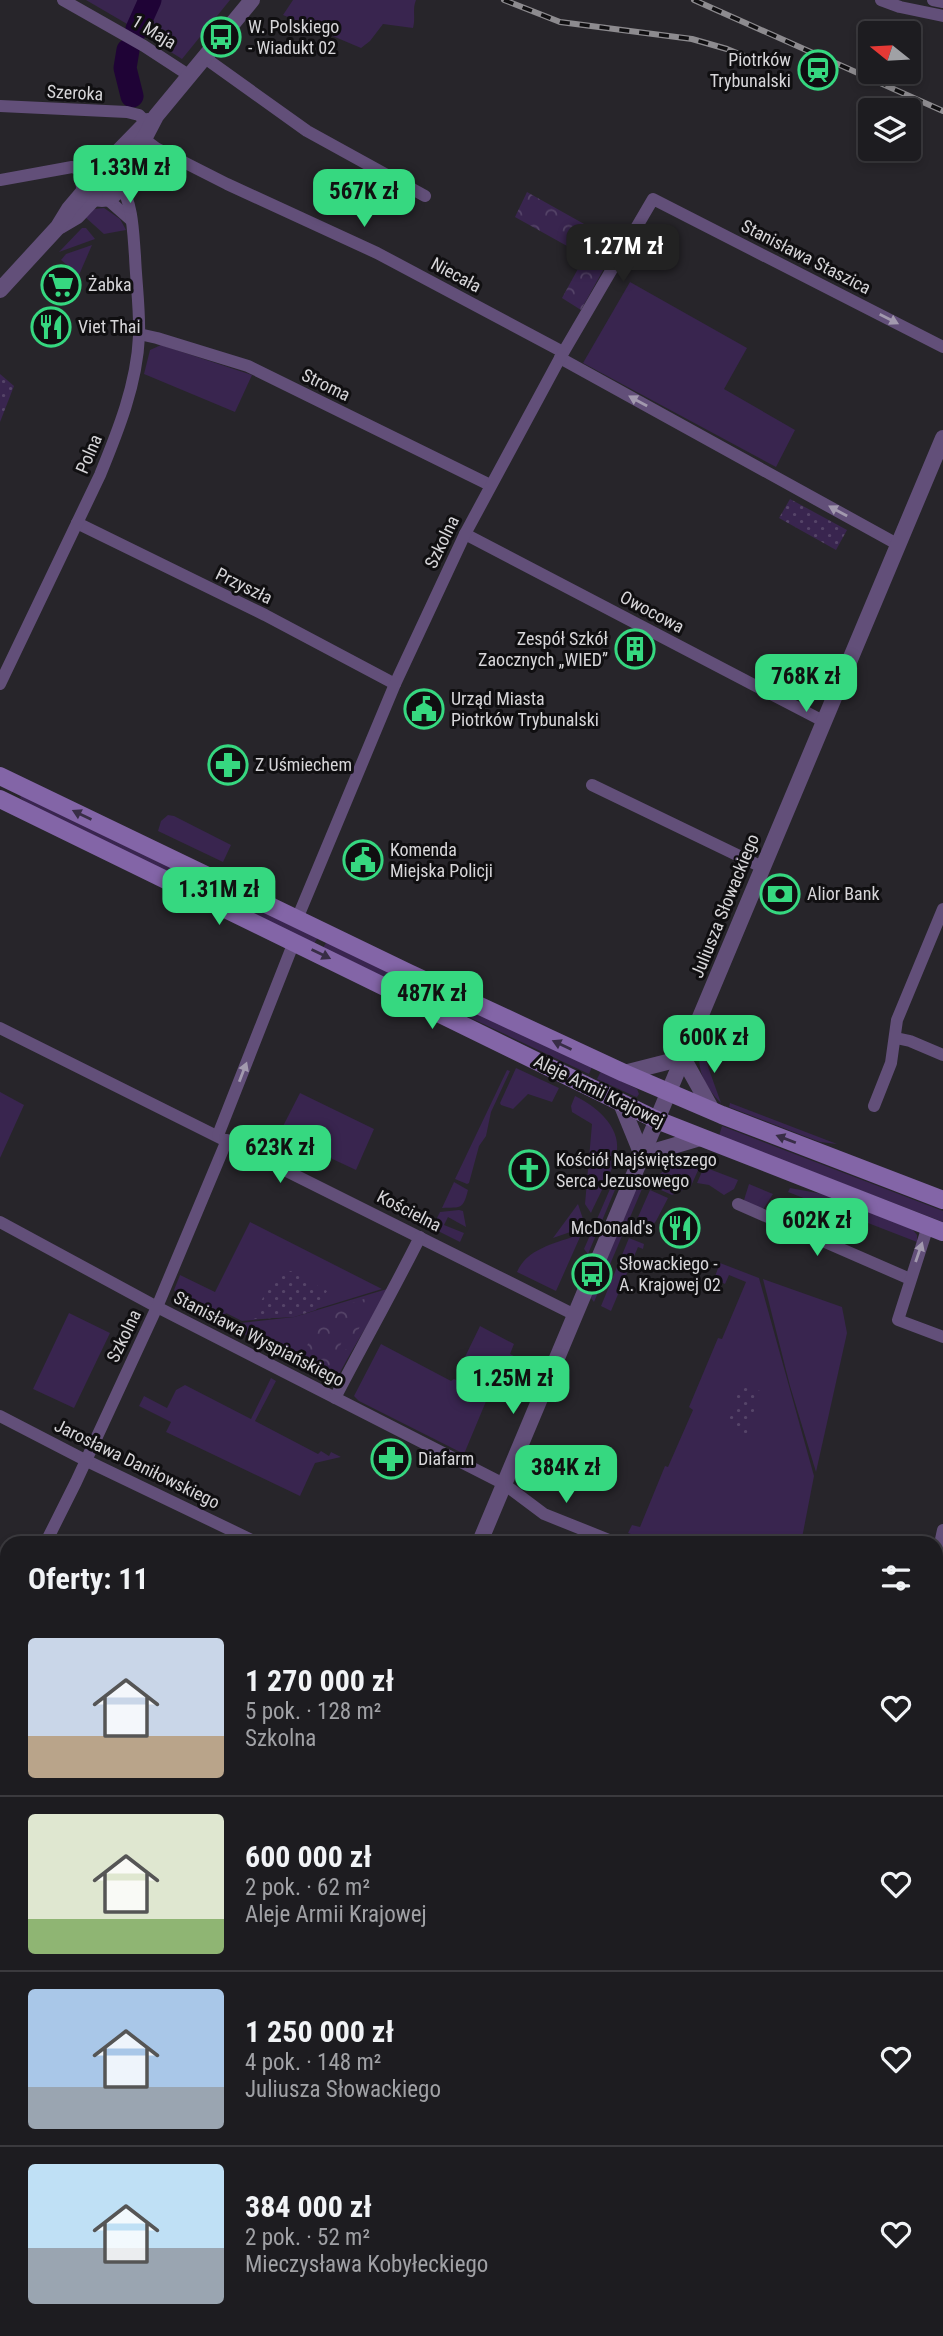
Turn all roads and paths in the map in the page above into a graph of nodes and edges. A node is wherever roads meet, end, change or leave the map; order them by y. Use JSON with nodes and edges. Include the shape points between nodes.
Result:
{"nodes":[{"id":1,"x":63,"y":0,"type":"edge"},
{"id":2,"x":252,"y":0,"type":"edge"},
{"id":3,"x":881,"y":0,"type":"edge"},
{"id":4,"x":940,"y":7,"type":"edge"},
{"id":5,"x":205,"y":58,"type":"junction"},
{"id":6,"x":190,"y":76,"type":"junction"},
{"id":7,"x":0,"y":106,"type":"edge"},
{"id":8,"x":151,"y":119,"type":"junction"},
{"id":9,"x":144,"y":139,"type":"junction"},
{"id":10,"x":85,"y":171,"type":"junction"},
{"id":11,"x":116,"y":172,"type":"junction"},
{"id":12,"x":0,"y":180,"type":"edge"},
{"id":13,"x":96,"y":195,"type":"junction"},
{"id":14,"x":425,"y":196,"type":"dead end"},
{"id":15,"x":653,"y":199,"type":"joint"},
{"id":16,"x":131,"y":220,"type":"junction"},
{"id":17,"x":0,"y":290,"type":"edge"},
{"id":18,"x":139,"y":334,"type":"junction"},
{"id":19,"x":943,"y":347,"type":"edge"},
{"id":20,"x":562,"y":355,"type":"junction"},
{"id":21,"x":943,"y":438,"type":"edge"},
{"id":22,"x":491,"y":485,"type":"junction"},
{"id":23,"x":77,"y":523,"type":"junction"},
{"id":24,"x":465,"y":534,"type":"junction"},
{"id":25,"x":897,"y":544,"type":"junction"},
{"id":26,"x":0,"y":684,"type":"edge"},
{"id":27,"x":395,"y":684,"type":"junction"},
{"id":28,"x":823,"y":721,"type":"junction"},
{"id":29,"x":0,"y":776,"type":"edge"},
{"id":30,"x":592,"y":785,"type":"dead end"},
{"id":31,"x":0,"y":799,"type":"edge"},
{"id":32,"x":762,"y":867,"type":"junction"},
{"id":33,"x":943,"y":909,"type":"edge"},
{"id":34,"x":297,"y":919,"type":"junction"},
{"id":35,"x":294,"y":942,"type":"junction"},
{"id":36,"x":0,"y":1028,"type":"edge"},
{"id":37,"x":896,"y":1038,"type":"junction"},
{"id":38,"x":943,"y":1055,"type":"edge"},
{"id":39,"x":684,"y":1058,"type":"junction"},
{"id":40,"x":624,"y":1073,"type":"junction"},
{"id":41,"x":669,"y":1092,"type":"junction"},
{"id":42,"x":620,"y":1101,"type":"junction"},
{"id":43,"x":874,"y":1106,"type":"dead end"},
{"id":44,"x":712,"y":1110,"type":"junction"},
{"id":45,"x":657,"y":1120,"type":"junction"},
{"id":46,"x":223,"y":1138,"type":"junction"},
{"id":47,"x":700,"y":1138,"type":"junction"},
{"id":48,"x":642,"y":1155,"type":"junction"},
{"id":49,"x":943,"y":1200,"type":"edge"},
{"id":50,"x":738,"y":1204,"type":"dead end"},
{"id":51,"x":0,"y":1222,"type":"edge"},
{"id":52,"x":936,"y":1229,"type":"edge"},
{"id":53,"x":420,"y":1237,"type":"junction"},
{"id":54,"x":910,"y":1279,"type":"junction"},
{"id":55,"x":157,"y":1307,"type":"junction"},
{"id":56,"x":575,"y":1315,"type":"junction"},
{"id":57,"x":943,"y":1336,"type":"edge"},
{"id":58,"x":335,"y":1398,"type":"junction"},
{"id":59,"x":0,"y":1416,"type":"edge"},
{"id":60,"x":86,"y":1460,"type":"junction"},
{"id":61,"x":504,"y":1484,"type":"junction"},
{"id":62,"x":49,"y":1536,"type":"edge"},
{"id":63,"x":243,"y":1536,"type":"edge"},
{"id":64,"x":482,"y":1536,"type":"edge"},
{"id":65,"x":599,"y":1536,"type":"edge"}],
"edges":[{"from":1,"to":6,"type":"street","name":"1 Maja"},
{"from":2,"to":5,"type":"street"},
{"from":3,"to":4,"type":"street","via":[[900,7]]},
{"from":5,"to":6,"type":"street"},
{"from":5,"to":14,"type":"street","via":[[307,131]]},
{"from":6,"to":8,"type":"street"},
{"from":7,"to":8,"type":"street","name":"Szeroka","via":[[127,112]]},
{"from":8,"to":9,"type":"street"},
{"from":8,"to":11,"type":"street"},
{"from":9,"to":11,"type":"street"},
{"from":9,"to":20,"type":"street","name":"Niecała","via":[[216,179],[377,253]]},
{"from":10,"to":11,"type":"street","via":[[93,164]]},
{"from":10,"to":12,"type":"street","via":[[72,167]]},
{"from":10,"to":13,"type":"street","via":[[83,180]]},
{"from":11,"to":13,"type":"street","via":[[115,193]]},
{"from":11,"to":16,"type":"street","name":"Polna","via":[[127,194]]},
{"from":13,"to":16,"type":"street"},
{"from":13,"to":17,"type":"street","via":[[77,216],[58,227]]},
{"from":15,"to":19,"type":"street","name":"Stanisława Staszica","one_way":true},
{"from":15,"to":20,"type":"street","name":"Szkolna"},
{"from":16,"to":18,"type":"street","name":"Polna"},
{"from":18,"to":22,"type":"street","name":"Stroma","via":[[248,366]]},
{"from":18,"to":23,"type":"street","name":"Polna","via":[[115,439]]},
{"from":20,"to":22,"type":"street","name":"Szkolna"},
{"from":25,"to":20,"type":"street","name":"Niecała","one_way":true},
{"from":21,"to":25,"type":"street","name":"Juliusza Słowackiego"},
{"from":22,"to":24,"type":"street","name":"Szkolna"},
{"from":23,"to":26,"type":"street","name":"Polna"},
{"from":23,"to":27,"type":"street","name":"Przyszła"},
{"from":24,"to":27,"type":"street","name":"Szkolna"},
{"from":24,"to":28,"type":"street","name":"Owocowa"},
{"from":25,"to":28,"type":"street","name":"Juliusza Słowackiego"},
{"from":27,"to":34,"type":"street","name":"Szkolna"},
{"from":28,"to":32,"type":"street","name":"Juliusza Słowackiego"},
{"from":34,"to":29,"type":"main road","name":"Aleje Armii Krajowej","one_way":true},
{"from":30,"to":32,"type":"street"},
{"from":31,"to":35,"type":"main road","name":"Aleje Armii Krajowej"},
{"from":32,"to":39,"type":"street","name":"Juliusza Słowackiego"},
{"from":33,"to":37,"type":"street","via":[[897,1020]]},
{"from":40,"to":34,"type":"main road","name":"Aleje Armii Krajowej","one_way":true},
{"from":35,"to":42,"type":"main road","name":"Aleje Armii Krajowej","one_way":true},
{"from":46,"to":35,"type":"street","name":"Szkolna","one_way":true},
{"from":36,"to":46,"type":"street","name":"Kościelna"},
{"from":37,"to":38,"type":"street"},
{"from":37,"to":43,"type":"street"},
{"from":39,"to":40,"type":"street"},
{"from":39,"to":41,"type":"street","name":"Juliusza Słowackiego"},
{"from":39,"to":44,"type":"street"},
{"from":40,"to":41,"type":"main road","name":"Aleje Armii Krajowej"},
{"from":41,"to":44,"type":"main road","name":"Aleje Armii Krajowej"},
{"from":41,"to":45,"type":"street","name":"Juliusza Słowackiego"},
{"from":42,"to":45,"type":"main road","name":"Aleje Armii Krajowej"},
{"from":42,"to":48,"type":"street"},
{"from":49,"to":44,"type":"main road","name":"Aleje Armii Krajowej","one_way":true},
{"from":45,"to":47,"type":"main road","name":"Aleje Armii Krajowej"},
{"from":45,"to":48,"type":"street","name":"Juliusza Słowackiego"},
{"from":46,"to":53,"type":"street","name":"Kościelna"},
{"from":46,"to":55,"type":"street","name":"Szkolna"},
{"from":47,"to":48,"type":"street"},
{"from":47,"to":52,"type":"main road","name":"Aleje Armii Krajowej"},
{"from":48,"to":56,"type":"street","name":"Juliusza Słowackiego"},
{"from":50,"to":54,"type":"street"},
{"from":51,"to":55,"type":"street","name":"Stanisława Wyspiańskiego"},
{"from":54,"to":52,"type":"street","one_way":true},
{"from":53,"to":56,"type":"street","name":"Kościelna"},
{"from":53,"to":58,"type":"street"},
{"from":54,"to":57,"type":"street","via":[[898,1321]]},
{"from":55,"to":58,"type":"street","name":"Stanisława Wyspiańskiego"},
{"from":55,"to":60,"type":"street","name":"Szkolna"},
{"from":56,"to":61,"type":"street","name":"Juliusza Słowackiego"},
{"from":58,"to":61,"type":"street","name":"Stanisława Wyspiańskiego"},
{"from":59,"to":60,"type":"street","name":"Jarosława Daniłowskiego"},
{"from":60,"to":62,"type":"street","name":"Szkolna"},
{"from":60,"to":63,"type":"street","name":"Jarosława Daniłowskiego"},
{"from":61,"to":64,"type":"street","name":"Juliusza Słowackiego"},
{"from":61,"to":65,"type":"street","name":"Stanisława Wyspiańskiego","via":[[544,1514]]}]}
